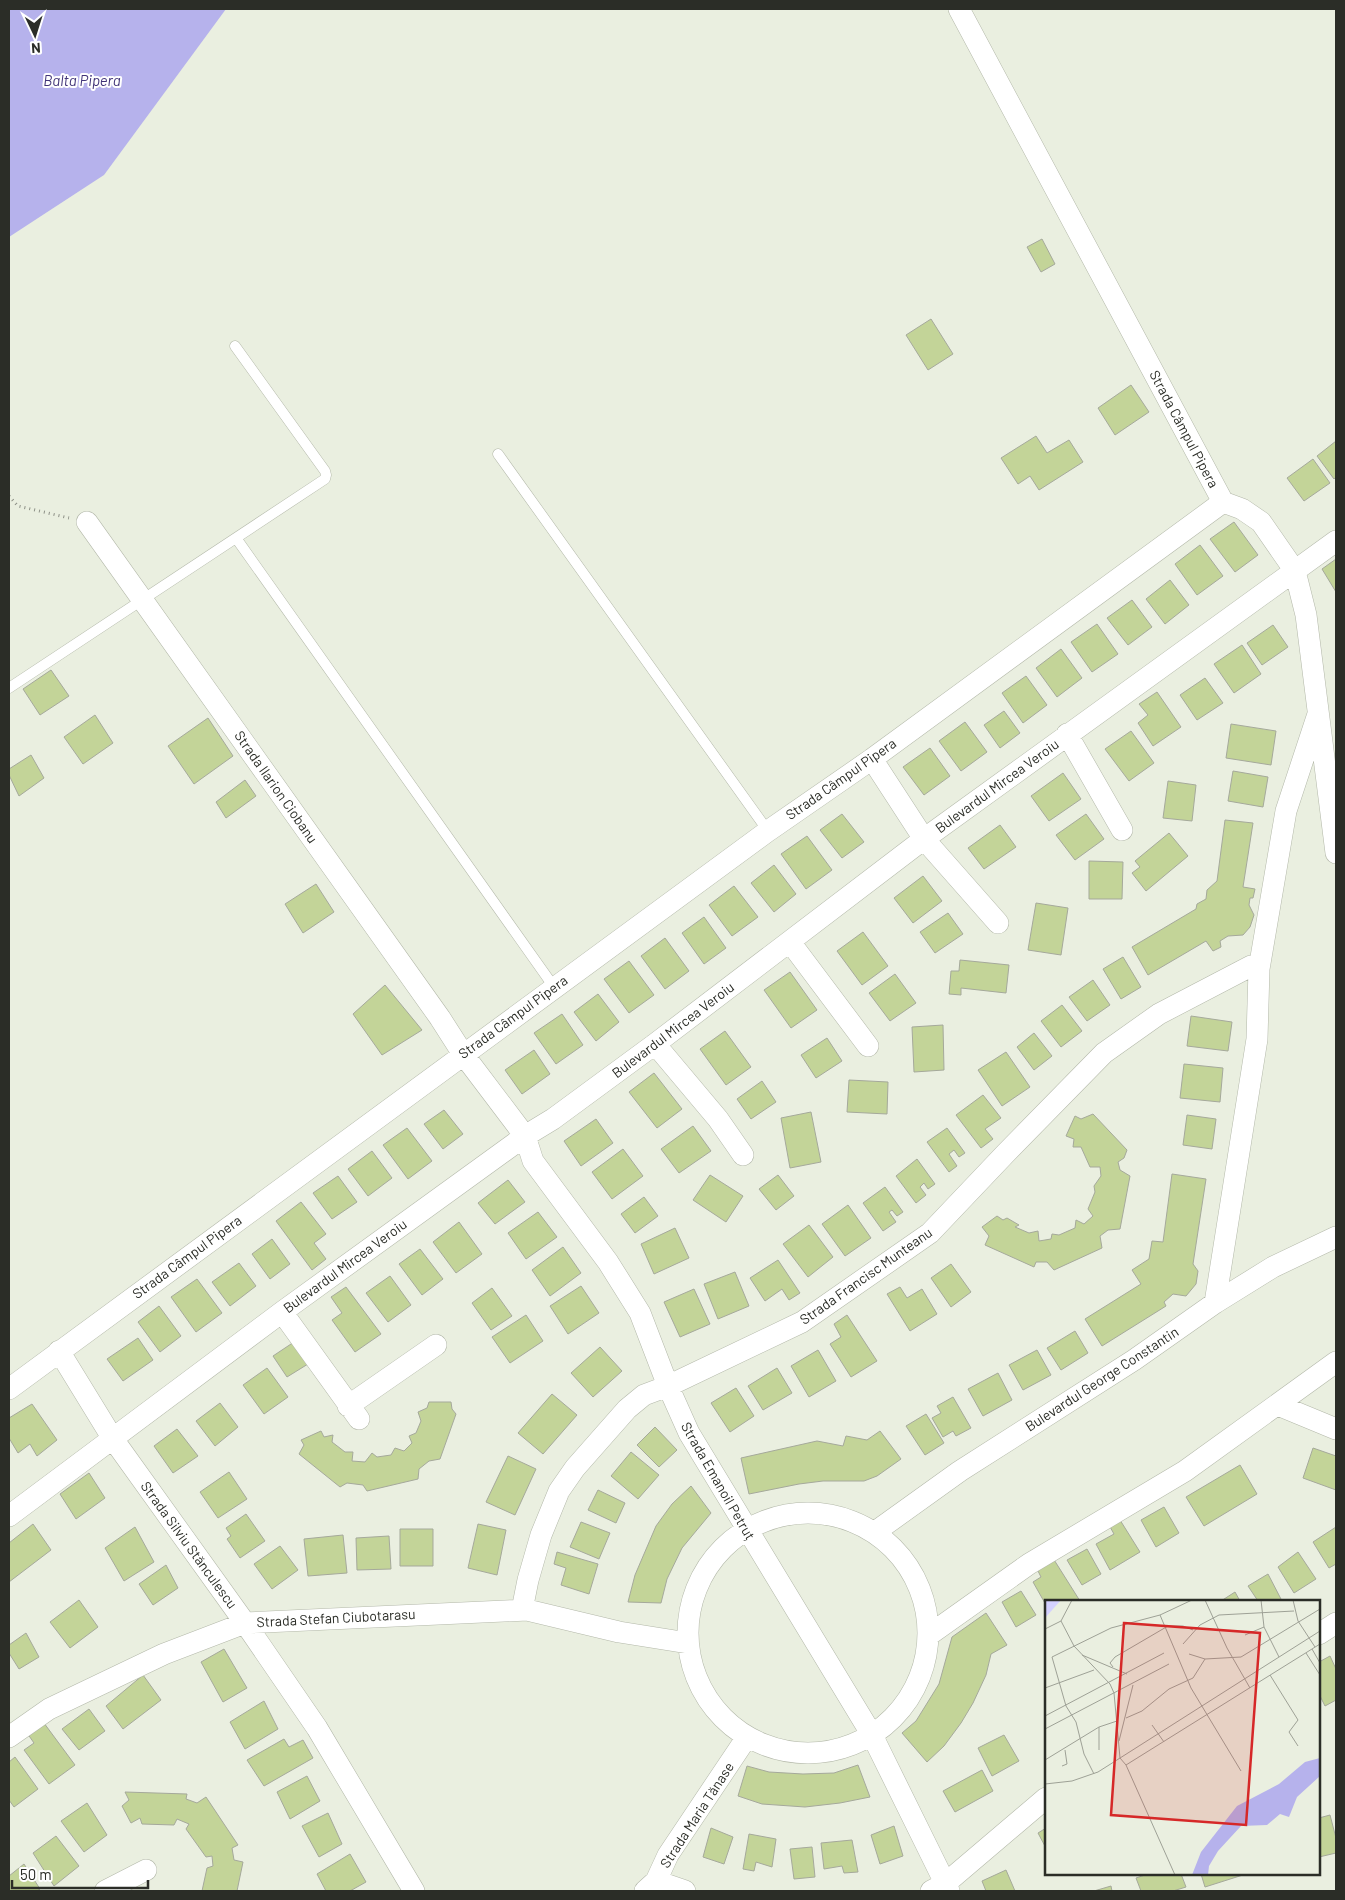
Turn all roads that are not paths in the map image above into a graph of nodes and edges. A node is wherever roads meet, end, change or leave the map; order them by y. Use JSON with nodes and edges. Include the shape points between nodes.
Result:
{"nodes":[{"id":1,"x":959,"y":9,"type":"edge"},
{"id":2,"x":235,"y":346,"type":"dead end"},
{"id":3,"x":498,"y":454,"type":"dead end"},
{"id":4,"x":1224,"y":502,"type":"junction"},
{"id":5,"x":87,"y":522,"type":"road end"},
{"id":6,"x":236,"y":538,"type":"junction"},
{"id":7,"x":1336,"y":541,"type":"edge"},
{"id":8,"x":1295,"y":571,"type":"junction"},
{"id":9,"x":143,"y":600,"type":"junction"},
{"id":10,"x":9,"y":688,"type":"edge"},
{"id":11,"x":1318,"y":714,"type":"junction"},
{"id":12,"x":1067,"y":734,"type":"junction"},
{"id":13,"x":872,"y":759,"type":"junction"},
{"id":14,"x":1122,"y":830,"type":"dead end"},
{"id":15,"x":768,"y":831,"type":"junction"},
{"id":16,"x":924,"y":840,"type":"junction"},
{"id":17,"x":1336,"y":853,"type":"edge"},
{"id":18,"x":998,"y":923,"type":"dead end"},
{"id":19,"x":790,"y":942,"type":"junction"},
{"id":20,"x":1259,"y":969,"type":"junction"},
{"id":21,"x":554,"y":987,"type":"junction"},
{"id":22,"x":655,"y":1044,"type":"junction"},
{"id":23,"x":868,"y":1046,"type":"dead end"},
{"id":24,"x":463,"y":1054,"type":"junction"},
{"id":25,"x":525,"y":1136,"type":"junction"},
{"id":26,"x":743,"y":1155,"type":"dead end"},
{"id":27,"x":1336,"y":1237,"type":"edge"},
{"id":28,"x":1215,"y":1303,"type":"junction"},
{"id":29,"x":282,"y":1312,"type":"junction"},
{"id":30,"x":436,"y":1345,"type":"dead end"},
{"id":31,"x":60,"y":1351,"type":"junction"},
{"id":32,"x":1336,"y":1362,"type":"edge"},
{"id":33,"x":668,"y":1386,"type":"junction"},
{"id":34,"x":9,"y":1389,"type":"edge"},
{"id":35,"x":1278,"y":1405,"type":"junction"},
{"id":36,"x":1336,"y":1429,"type":"edge"},
{"id":37,"x":113,"y":1439,"type":"junction"},
{"id":38,"x":9,"y":1516,"type":"edge"},
{"id":39,"x":746,"y":1530,"type":"junction"},
{"id":40,"x":875,"y":1532,"type":"junction"},
{"id":41,"x":522,"y":1610,"type":"junction"},
{"id":42,"x":244,"y":1622,"type":"junction"},
{"id":43,"x":1336,"y":1623,"type":"edge"},
{"id":44,"x":1320,"y":1633,"type":"edge"},
{"id":45,"x":929,"y":1635,"type":"junction"},
{"id":46,"x":688,"y":1643,"type":"junction"},
{"id":47,"x":872,"y":1735,"type":"junction"},
{"id":48,"x":9,"y":1736,"type":"edge"},
{"id":49,"x":746,"y":1737,"type":"junction"},
{"id":50,"x":1045,"y":1799,"type":"edge"},
{"id":51,"x":146,"y":1870,"type":"dead end"},
{"id":52,"x":651,"y":1886,"type":"edge"},
{"id":53,"x":942,"y":1888,"type":"edge"},
{"id":54,"x":105,"y":1891,"type":"edge"},
{"id":55,"x":414,"y":1891,"type":"edge"},
{"id":56,"x":685,"y":1891,"type":"edge"}],
"edges":[{"from":1,"to":4,"type":"street","name":"Strada Câmpul Pipera"},
{"from":2,"to":6,"type":"lane","via":[[326,475],[325,479]]},
{"from":3,"to":15,"type":"lane"},
{"from":4,"to":8,"type":"street","via":[[1261,522]]},
{"from":4,"to":13,"type":"street","name":"Strada Câmpul Pipera"},
{"from":5,"to":9,"type":"street","name":"Strada Ilarion Ciobanu"},
{"from":6,"to":9,"type":"lane"},
{"from":6,"to":21,"type":"lane"},
{"from":7,"to":8,"type":"street","name":"Bulevardul Mircea Veroiu"},
{"from":8,"to":11,"type":"street","via":[[1306,616]]},
{"from":8,"to":12,"type":"street","name":"Bulevardul Mircea Veroiu"},
{"from":9,"to":10,"type":"lane"},
{"from":9,"to":24,"type":"street","name":"Strada Ilarion Ciobanu"},
{"from":11,"to":17,"type":"street"},
{"from":11,"to":20,"type":"street","via":[[1286,811]]},
{"from":12,"to":14,"type":"street"},
{"from":12,"to":16,"type":"street","name":"Bulevardul Mircea Veroiu"},
{"from":13,"to":15,"type":"street","name":"Strada Câmpul Pipera"},
{"from":13,"to":16,"type":"street"},
{"from":15,"to":21,"type":"street","name":"Strada Câmpul Pipera"},
{"from":16,"to":18,"type":"street"},
{"from":16,"to":19,"type":"street","name":"Bulevardul Mircea Veroiu"},
{"from":19,"to":22,"type":"street","name":"Bulevardul Mircea Veroiu"},
{"from":19,"to":23,"type":"street"},
{"from":20,"to":28,"type":"street","via":[[1257,1039]]},
{"from":20,"to":33,"type":"street","name":"Strada Francisc Munteanu","via":[[1251,966],[1158,1014],[1104,1054],[930,1233],[802,1322]]},
{"from":21,"to":24,"type":"street","name":"Strada Câmpul Pipera"},
{"from":22,"to":25,"type":"street","name":"Bulevardul Mircea Veroiu"},
{"from":22,"to":26,"type":"street","via":[[718,1119]]},
{"from":24,"to":25,"type":"street","name":"Strada Emanoil Petruț"},
{"from":24,"to":31,"type":"street","name":"Strada Câmpul Pipera"},
{"from":25,"to":29,"type":"street","name":"Bulevardul Mircea Veroiu"},
{"from":25,"to":33,"type":"street","name":"Strada Emanoil Petruț","via":[[533,1161],[608,1262],[640,1313]]},
{"from":27,"to":28,"type":"street","name":"Bulevardul George Constantin","via":[[1273,1267]]},
{"from":28,"to":40,"type":"street","name":"Bulevardul George Constantin","via":[[1134,1360],[960,1470]]},
{"from":29,"to":30,"type":"street","via":[[354,1412]]},
{"from":29,"to":37,"type":"street","name":"Bulevardul Mircea Veroiu"},
{"from":31,"to":34,"type":"street","name":"Strada Câmpul Pipera"},
{"from":31,"to":37,"type":"street","name":"Strada Silviu Stănculescu"},
{"from":32,"to":35,"type":"street"},
{"from":33,"to":39,"type":"street","name":"Strada Emanoil Petruț","via":[[689,1433]]},
{"from":33,"to":41,"type":"street","name":"Strada Francisc Munteanu","via":[[644,1395],[627,1409],[559,1491],[540,1535]]},
{"from":35,"to":36,"type":"street"},
{"from":35,"to":45,"type":"street","via":[[1185,1471],[1029,1564]]},
{"from":37,"to":38,"type":"street","name":"Bulevardul Mircea Veroiu"},
{"from":37,"to":42,"type":"street","name":"Strada Silviu Stănculescu"},
{"from":39,"to":40,"type":"street","via":[[777,1517],[810,1513],[844,1518]]},
{"from":39,"to":46,"type":"street","via":[[720,1551],[700,1578],[689,1610]]},
{"from":39,"to":47,"type":"street","name":"Strada Emanoil Petruț"},
{"from":40,"to":45,"type":"street","via":[[904,1560],[923,1595]]},
{"from":41,"to":42,"type":"street","name":"Strada Stefan Ciubotarasu"},
{"from":41,"to":46,"type":"street","name":"Strada Stefan Ciubotarasu","via":[[619,1632]]},
{"from":42,"to":48,"type":"street","name":"Strada Stefan Ciubotarasu","via":[[164,1654],[48,1709]]},
{"from":42,"to":55,"type":"street","name":"Strada Silviu Stănculescu","via":[[317,1728]]},
{"from":43,"to":44,"type":"street"},
{"from":45,"to":47,"type":"street","via":[[918,1681],[891,1720]]},
{"from":46,"to":49,"type":"street","via":[[693,1671],[706,1697],[724,1719]]},
{"from":47,"to":49,"type":"street","via":[[842,1749],[809,1753],[777,1749]]},
{"from":47,"to":53,"type":"street","name":"Strada Emanoil Petruț"},
{"from":49,"to":52,"type":"street","name":"Strada Maria Tănase"},
{"from":50,"to":53,"type":"street"},
{"from":51,"to":54,"type":"street"},
{"from":52,"to":56,"type":"street"}]}
